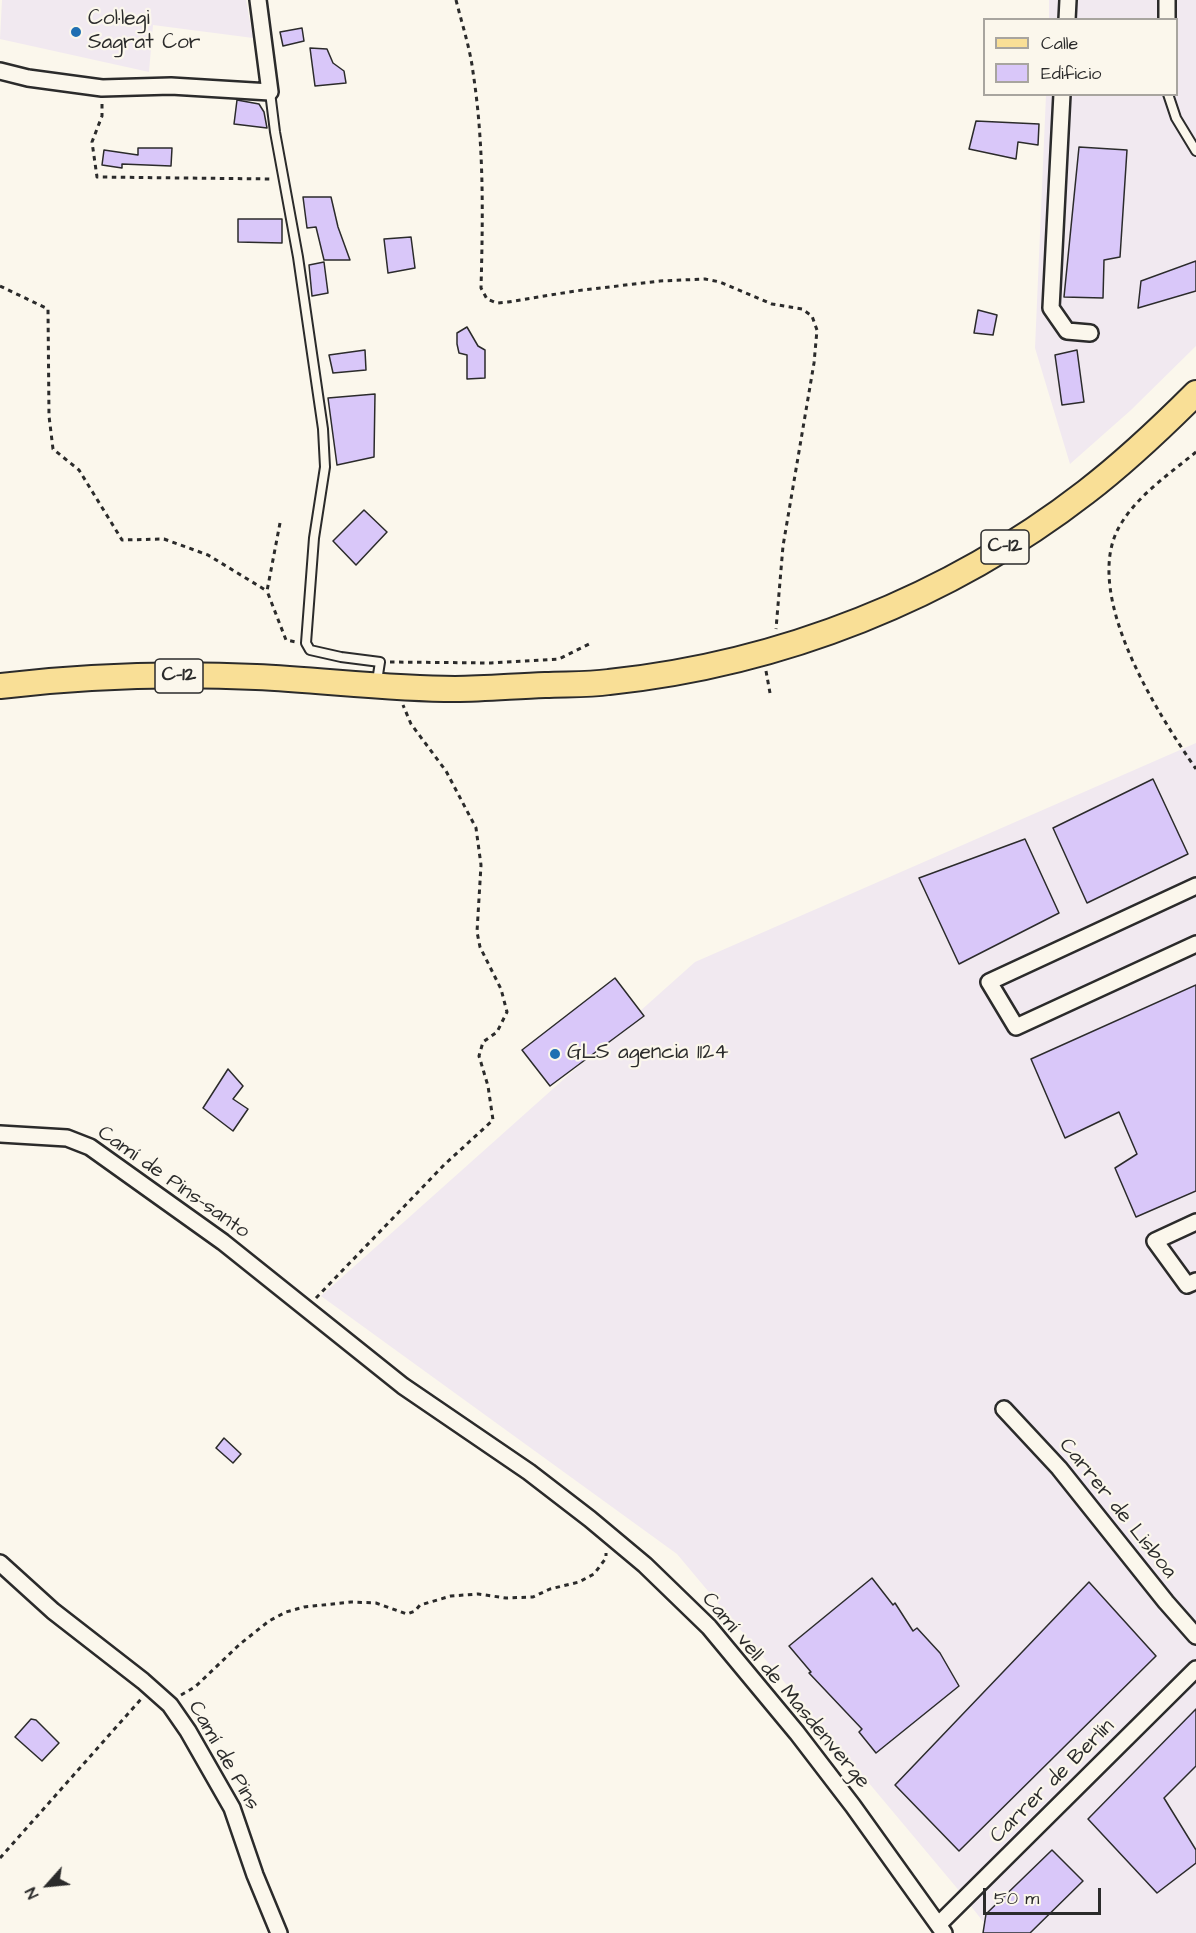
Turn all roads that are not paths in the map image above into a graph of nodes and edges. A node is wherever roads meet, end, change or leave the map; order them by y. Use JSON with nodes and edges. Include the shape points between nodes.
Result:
{"nodes":[{"id":1,"x":258,"y":0,"type":"edge"},
{"id":2,"x":1068,"y":0,"type":"edge"},
{"id":3,"x":1167,"y":0,"type":"edge"},
{"id":4,"x":1066,"y":18,"type":"edge"},
{"id":5,"x":1167,"y":18,"type":"edge"},
{"id":6,"x":0,"y":71,"type":"edge"},
{"id":7,"x":270,"y":92,"type":"junction"},
{"id":8,"x":1062,"y":96,"type":"edge"},
{"id":9,"x":1169,"y":96,"type":"edge"},
{"id":10,"x":1196,"y":152,"type":"edge"},
{"id":11,"x":1090,"y":333,"type":"dead end"},
{"id":12,"x":1196,"y":393,"type":"edge"},
{"id":13,"x":379,"y":673,"type":"junction"},
{"id":14,"x":0,"y":686,"type":"edge"},
{"id":15,"x":1196,"y":886,"type":"edge"},
{"id":16,"x":1196,"y":944,"type":"edge"},
{"id":17,"x":0,"y":1134,"type":"edge"},
{"id":18,"x":1196,"y":1222,"type":"edge"},
{"id":19,"x":1196,"y":1281,"type":"edge"},
{"id":20,"x":306,"y":1308,"type":"joint"},
{"id":21,"x":1005,"y":1409,"type":"dead end"},
{"id":22,"x":0,"y":1563,"type":"edge"},
{"id":23,"x":1196,"y":1636,"type":"edge"},
{"id":24,"x":1196,"y":1669,"type":"edge"},
{"id":25,"x":942,"y":1929,"type":"edge"},
{"id":26,"x":279,"y":1933,"type":"edge"}],
"edges":[{"from":1,"to":7,"type":"street"},
{"from":2,"to":4,"type":"street"},
{"from":3,"to":5,"type":"street"},
{"from":6,"to":7,"type":"street","via":[[102,88],[171,86]]},
{"from":7,"to":13,"type":"lane","via":[[323,429],[324,467],[306,643],[310,650],[341,657]]},
{"from":8,"to":11,"type":"street","via":[[1051,308],[1067,331]]},
{"from":9,"to":10,"type":"lane","via":[[1176,118]]},
{"from":12,"to":13,"type":"main road","number":"C-12","via":[[1144,444],[1086,492],[1024,535],[908,600],[782,648],[608,683],[453,689]]},
{"from":13,"to":14,"type":"main road","number":"C-12","via":[[131,676]]},
{"from":15,"to":16,"type":"street","via":[[989,982],[1016,1027]]},
{"from":17,"to":20,"type":"street","name":"Camí de Pins-santo","via":[[66,1138],[90,1147],[223,1242]]},
{"from":18,"to":19,"type":"street","via":[[1155,1240],[1187,1285]]},
{"from":20,"to":25,"type":"street","name":"Camí vell de Masdenverge","via":[[403,1386],[590,1519],[709,1627],[797,1733]]},
{"from":21,"to":23,"type":"street","name":"Carrer de Lisboa","via":[[1059,1468]]},
{"from":22,"to":26,"type":"street","name":"Camí de Pins","via":[[170,1705],[232,1808]]},
{"from":24,"to":25,"type":"street","name":"Carrer de Berlín"}]}
